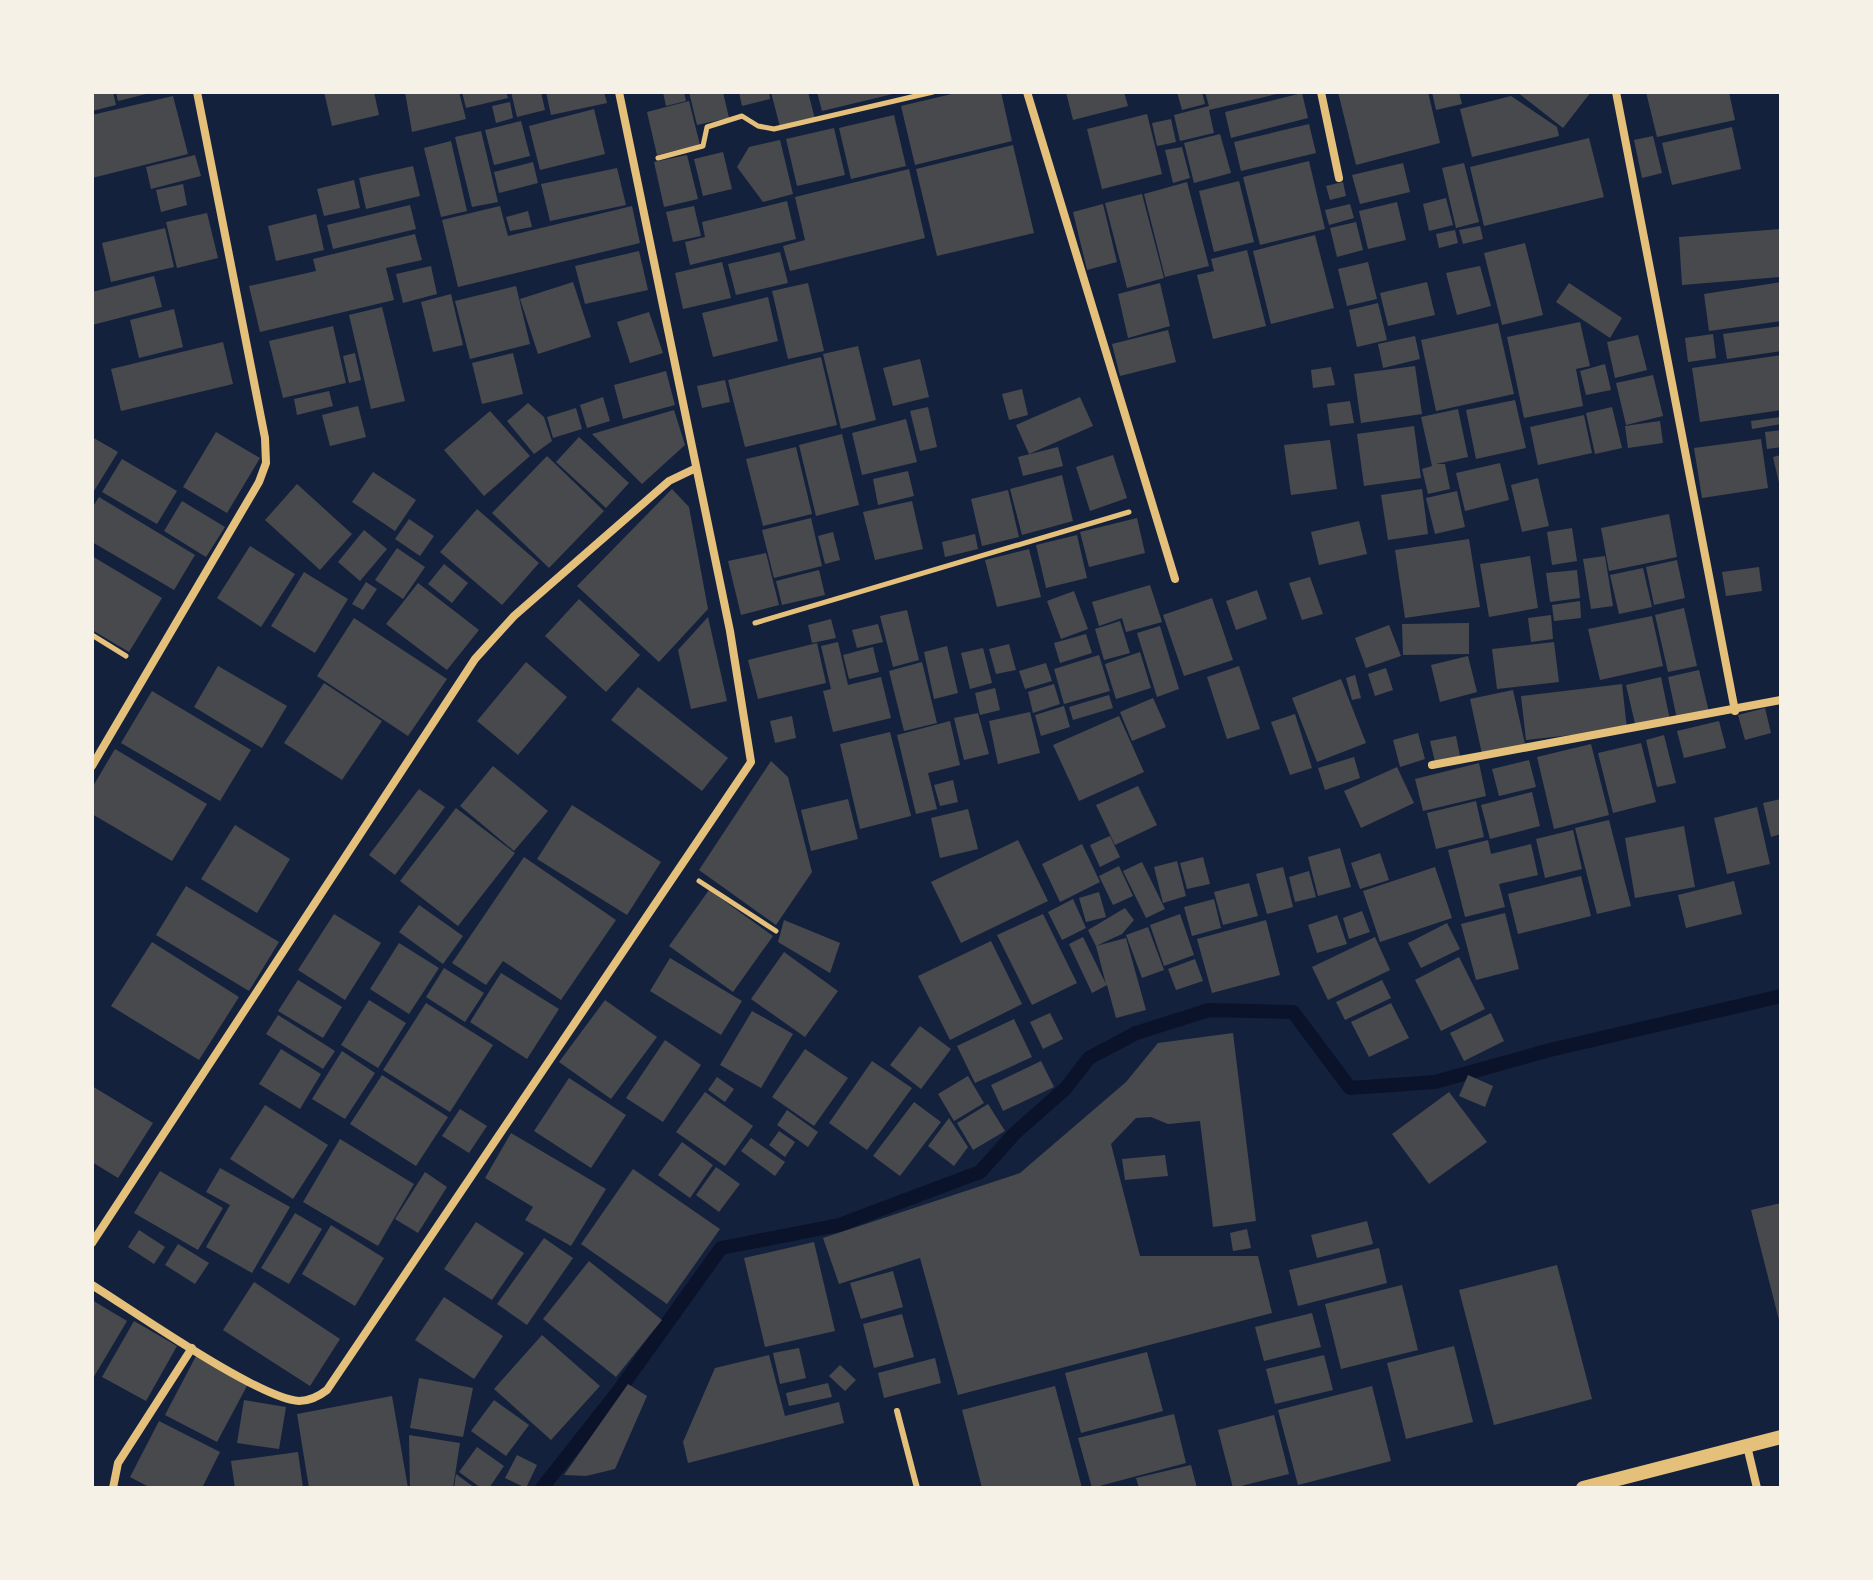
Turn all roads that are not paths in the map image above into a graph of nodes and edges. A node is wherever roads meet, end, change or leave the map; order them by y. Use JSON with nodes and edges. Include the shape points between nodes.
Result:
{"nodes":[{"id":1,"x":197,"y":92,"type":"edge"},
{"id":2,"x":619,"y":92,"type":"edge"},
{"id":3,"x":1027,"y":92,"type":"edge"},
{"id":4,"x":1321,"y":92,"type":"edge"},
{"id":5,"x":1616,"y":92,"type":"edge"},
{"id":6,"x":1339,"y":178,"type":"dead end"},
{"id":7,"x":694,"y":469,"type":"junction"},
{"id":8,"x":1175,"y":579,"type":"dead end"},
{"id":9,"x":1781,"y":700,"type":"edge"},
{"id":10,"x":1735,"y":711,"type":"junction"},
{"id":11,"x":1432,"y":765,"type":"dead end"},
{"id":12,"x":92,"y":766,"type":"edge"},
{"id":13,"x":92,"y":1243,"type":"edge"},
{"id":14,"x":92,"y":1285,"type":"edge"},
{"id":15,"x":192,"y":1348,"type":"junction"},
{"id":16,"x":897,"y":1411,"type":"dead end"},
{"id":17,"x":1781,"y":1437,"type":"edge"},
{"id":18,"x":1747,"y":1446,"type":"junction"},
{"id":19,"x":113,"y":1488,"type":"edge"},
{"id":20,"x":917,"y":1488,"type":"edge"},
{"id":21,"x":1583,"y":1488,"type":"edge"},
{"id":22,"x":1757,"y":1488,"type":"edge"}],
"edges":[{"from":1,"to":12,"type":"street","via":[[266,463]]},
{"from":2,"to":7,"type":"street"},
{"from":3,"to":8,"type":"street"},
{"from":4,"to":6,"type":"street"},
{"from":5,"to":10,"type":"street"},
{"from":7,"to":13,"type":"street","via":[[669,481],[526,605],[475,659]]},
{"from":7,"to":15,"type":"street","via":[[730,631],[751,762],[327,1390],[316,1399],[283,1397]]},
{"from":9,"to":10,"type":"street"},
{"from":10,"to":11,"type":"street"},
{"from":14,"to":15,"type":"street"},
{"from":15,"to":19,"type":"street","via":[[118,1463]]},
{"from":16,"to":20,"type":"lane"},
{"from":17,"to":18,"type":"street"},
{"from":18,"to":21,"type":"street"},
{"from":18,"to":22,"type":"street"}]}
